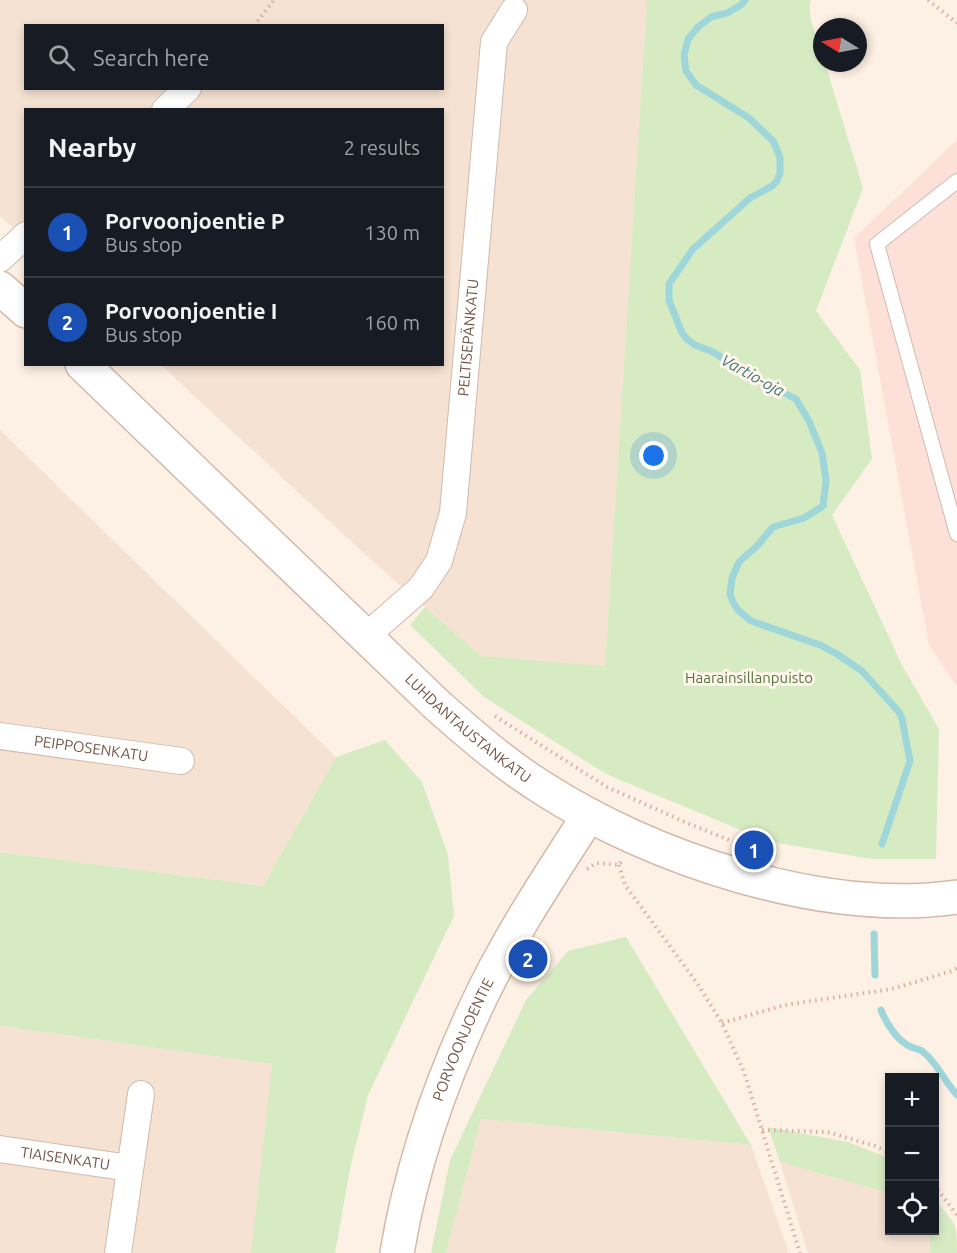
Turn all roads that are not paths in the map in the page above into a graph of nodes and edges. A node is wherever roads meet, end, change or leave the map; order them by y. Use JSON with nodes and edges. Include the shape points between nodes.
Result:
{"nodes":[{"id":1,"x":514,"y":10,"type":"dead end"},
{"id":2,"x":186,"y":90,"type":"edge"},
{"id":3,"x":167,"y":108,"type":"edge"},
{"id":4,"x":957,"y":181,"type":"edge"},
{"id":5,"x":24,"y":237,"type":"edge"},
{"id":6,"x":0,"y":259,"type":"edge"},
{"id":7,"x":0,"y":288,"type":"edge"},
{"id":8,"x":24,"y":309,"type":"edge"},
{"id":9,"x":83,"y":366,"type":"edge"},
{"id":10,"x":957,"y":534,"type":"edge"},
{"id":11,"x":364,"y":637,"type":"junction"},
{"id":12,"x":0,"y":736,"type":"edge"},
{"id":13,"x":181,"y":761,"type":"dead end"},
{"id":14,"x":589,"y":815,"type":"junction"},
{"id":15,"x":957,"y":897,"type":"edge"},
{"id":16,"x":141,"y":1094,"type":"dead end"},
{"id":17,"x":0,"y":1149,"type":"edge"},
{"id":18,"x":130,"y":1168,"type":"junction"},
{"id":19,"x":118,"y":1253,"type":"edge"},
{"id":20,"x":397,"y":1253,"type":"edge"}],
"edges":[{"from":1,"to":11,"type":"street","name":"PELTISEPÄNKATU","via":[[494,42],[453,513],[439,561],[421,588]]},
{"from":2,"to":3,"type":"street"},
{"from":4,"to":10,"type":"lane","via":[[877,244]]},
{"from":5,"to":6,"type":"street"},
{"from":7,"to":8,"type":"street"},
{"from":9,"to":11,"type":"street","name":"LUHDANTAUSTANKATU"},
{"from":11,"to":14,"type":"street","name":"LUHDANTAUSTANKATU","via":[[486,748]]},
{"from":12,"to":13,"type":"street","name":"PEIPPOSENKATU"},
{"from":14,"to":15,"type":"street","name":"LUHDANTAUSTANKATU","via":[[625,851],[687,858],[740,875],[826,894],[882,900]]},
{"from":14,"to":20,"type":"street","name":"PORVOONJOENTIE","via":[[512,938],[476,1006],[440,1095],[415,1175]]},
{"from":16,"to":18,"type":"street","name":"TIAISENKATU"},
{"from":17,"to":18,"type":"street","name":"TIAISENKATU"},
{"from":18,"to":19,"type":"street","name":"TIAISENKATU"}]}
